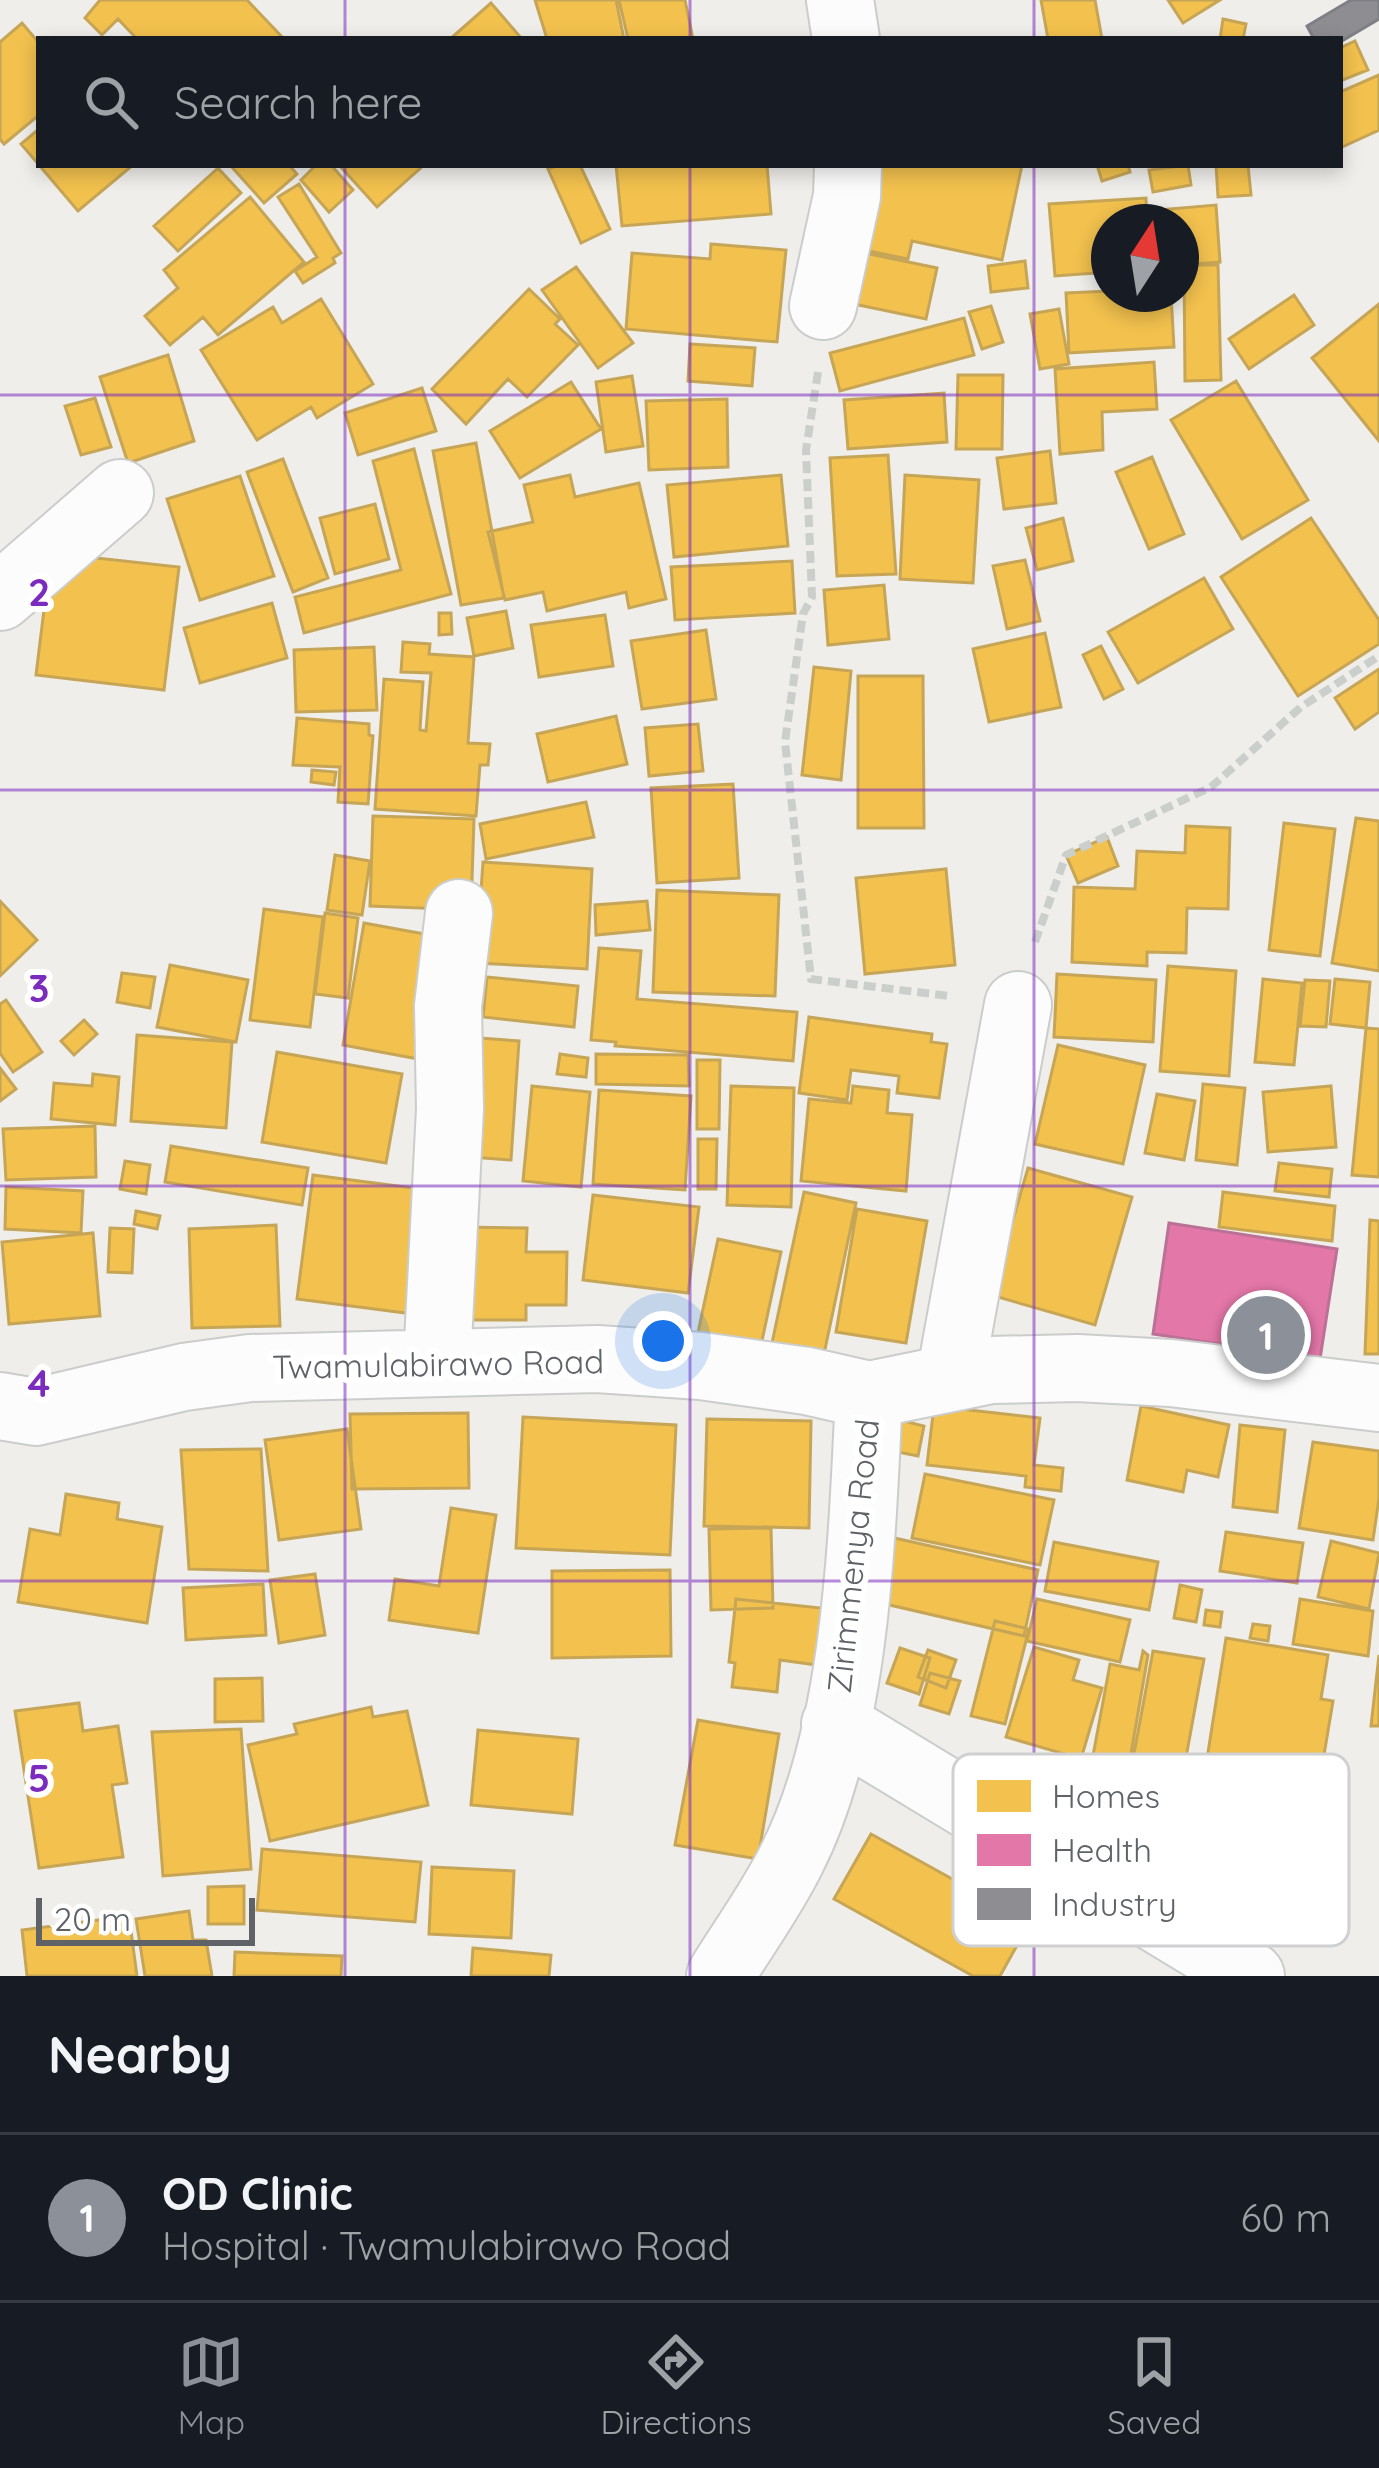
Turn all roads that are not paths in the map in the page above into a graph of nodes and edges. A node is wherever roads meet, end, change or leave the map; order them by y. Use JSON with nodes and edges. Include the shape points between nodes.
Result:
{"nodes":[{"id":1,"x":840,"y":0,"type":"edge"},
{"id":2,"x":846,"y":36,"type":"edge"},
{"id":3,"x":848,"y":168,"type":"edge"},
{"id":4,"x":823,"y":306,"type":"road end"},
{"id":5,"x":120,"y":493,"type":"dead end"},
{"id":6,"x":0,"y":597,"type":"edge"},
{"id":7,"x":459,"y":914,"type":"dead end"},
{"id":8,"x":1018,"y":1005,"type":"road end"},
{"id":9,"x":437,"y":1362,"type":"junction"},
{"id":10,"x":950,"y":1377,"type":"junction"},
{"id":11,"x":869,"y":1395,"type":"junction"},
{"id":12,"x":1379,"y":1398,"type":"edge"},
{"id":13,"x":0,"y":1406,"type":"edge"},
{"id":14,"x":835,"y":1724,"type":"junction"},
{"id":15,"x":953,"y":1795,"type":"edge"},
{"id":16,"x":1201,"y":1946,"type":"edge"},
{"id":17,"x":720,"y":1976,"type":"edge"},
{"id":18,"x":1251,"y":1976,"type":"edge"}],
"edges":[{"from":1,"to":2,"type":"street"},
{"from":3,"to":4,"type":"street"},
{"from":5,"to":6,"type":"street"},
{"from":7,"to":9,"type":"street","via":[[448,1006]]},
{"from":8,"to":10,"type":"street"},
{"from":9,"to":11,"type":"street","name":"Twamulabirawo Road","via":[[701,1366]]},
{"from":9,"to":13,"type":"street","name":"Twamulabirawo Road","via":[[250,1367],[36,1412]]},
{"from":10,"to":11,"type":"street","name":"Twamulabirawo Road"},
{"from":10,"to":12,"type":"street","name":"Twamulabirawo Road","via":[[1077,1368]]},
{"from":11,"to":14,"type":"street","name":"Zirimmenya Road","via":[[858,1582]]},
{"from":14,"to":15,"type":"street"},
{"from":14,"to":17,"type":"street","name":"Zirimmenya Road","via":[[793,1857]]},
{"from":16,"to":18,"type":"street"}]}
